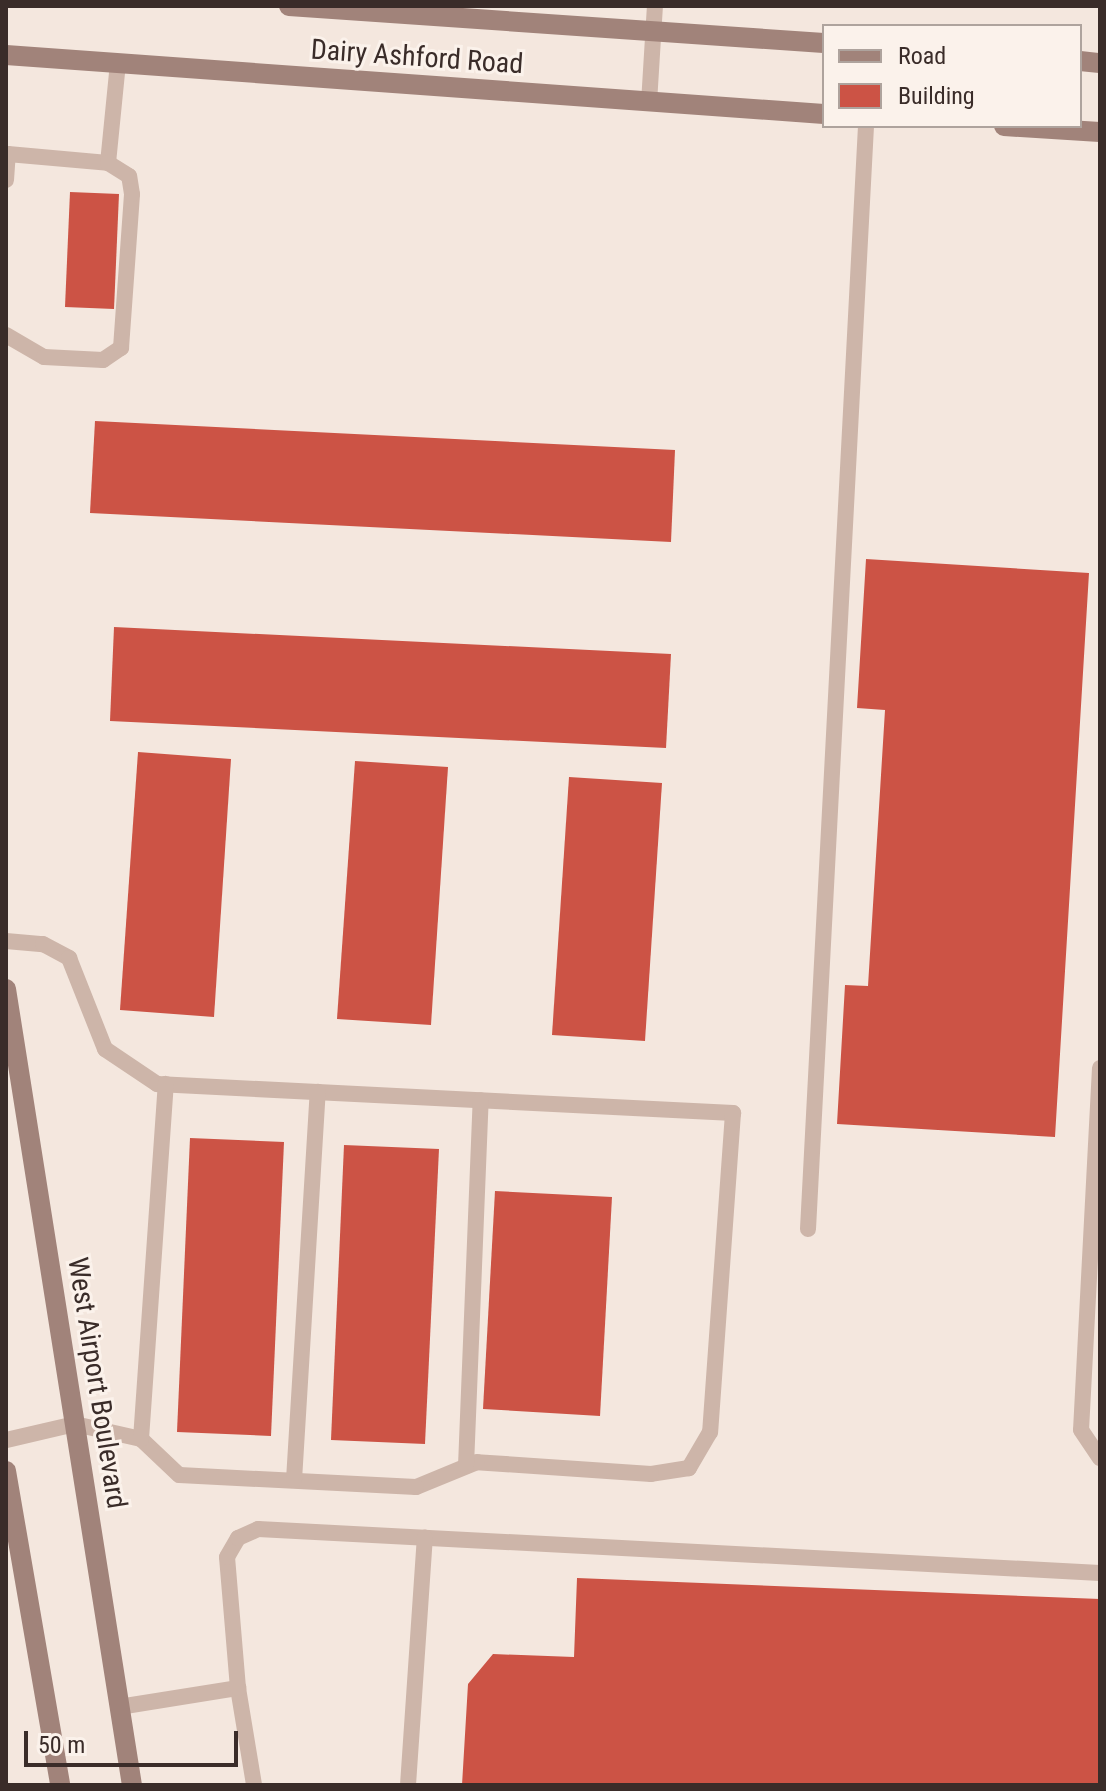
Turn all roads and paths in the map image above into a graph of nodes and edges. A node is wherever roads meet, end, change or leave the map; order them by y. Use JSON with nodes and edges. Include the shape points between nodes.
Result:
{"nodes":[{"id":1,"x":289,"y":6,"type":"edge"},
{"id":2,"x":655,"y":6,"type":"edge"},
{"id":3,"x":653,"y":31,"type":"junction"},
{"id":4,"x":822,"y":43,"type":"edge"},
{"id":5,"x":6,"y":55,"type":"edge"},
{"id":6,"x":118,"y":62,"type":"junction"},
{"id":7,"x":649,"y":103,"type":"junction"},
{"id":8,"x":822,"y":114,"type":"edge"},
{"id":9,"x":866,"y":128,"type":"edge"},
{"id":10,"x":1036,"y":128,"type":"edge"},
{"id":11,"x":1100,"y":132,"type":"edge"},
{"id":12,"x":108,"y":163,"type":"junction"},
{"id":13,"x":6,"y":180,"type":"edge"},
{"id":14,"x":6,"y":335,"type":"edge"},
{"id":15,"x":6,"y":941,"type":"edge"},
{"id":16,"x":6,"y":989,"type":"edge"},
{"id":17,"x":1100,"y":1068,"type":"edge"},
{"id":18,"x":166,"y":1084,"type":"junction"},
{"id":19,"x":318,"y":1092,"type":"junction"},
{"id":20,"x":481,"y":1100,"type":"junction"},
{"id":21,"x":808,"y":1229,"type":"dead end"},
{"id":22,"x":75,"y":1424,"type":"junction"},
{"id":23,"x":141,"y":1439,"type":"junction"},
{"id":24,"x":6,"y":1440,"type":"edge"},
{"id":25,"x":1100,"y":1458,"type":"edge"},
{"id":26,"x":466,"y":1466,"type":"junction"},
{"id":27,"x":6,"y":1471,"type":"edge"},
{"id":28,"x":294,"y":1480,"type":"junction"},
{"id":29,"x":425,"y":1538,"type":"junction"},
{"id":30,"x":1100,"y":1573,"type":"edge"},
{"id":31,"x":238,"y":1688,"type":"junction"},
{"id":32,"x":119,"y":1707,"type":"junction"},
{"id":33,"x":60,"y":1785,"type":"edge"},
{"id":34,"x":132,"y":1785,"type":"edge"},
{"id":35,"x":254,"y":1785,"type":"edge"},
{"id":36,"x":408,"y":1785,"type":"edge"}],
"edges":[{"from":1,"to":3,"type":"main road","name":"Dairy Ashford Road"},
{"from":2,"to":3,"type":"lane"},
{"from":3,"to":4,"type":"main road","name":"Dairy Ashford Road"},
{"from":3,"to":7,"type":"lane"},
{"from":5,"to":6,"type":"main road","name":"Dairy Ashford Road"},
{"from":6,"to":7,"type":"main road","name":"Dairy Ashford Road"},
{"from":6,"to":12,"type":"lane"},
{"from":7,"to":8,"type":"main road","name":"Dairy Ashford Road"},
{"from":9,"to":21,"type":"lane"},
{"from":10,"to":11,"type":"main road"},
{"from":12,"to":13,"type":"lane","via":[[8,154]]},
{"from":12,"to":14,"type":"lane","via":[[129,176],[132,194],[121,348],[103,360],[44,357]]},
{"from":15,"to":18,"type":"lane","via":[[43,944],[69,958],[105,1049]]},
{"from":16,"to":22,"type":"main road","name":"West Airport Boulevard"},
{"from":17,"to":25,"type":"lane","via":[[1081,1430]]},
{"from":18,"to":19,"type":"lane"},
{"from":18,"to":23,"type":"lane"},
{"from":19,"to":20,"type":"lane"},
{"from":19,"to":28,"type":"lane"},
{"from":20,"to":26,"type":"lane"},
{"from":20,"to":26,"type":"lane","via":[[733,1113],[710,1432],[689,1468],[651,1474]]},
{"from":22,"to":23,"type":"lane"},
{"from":22,"to":24,"type":"lane"},
{"from":22,"to":32,"type":"main road","name":"West Airport Boulevard"},
{"from":23,"to":28,"type":"lane","via":[[179,1475]]},
{"from":26,"to":28,"type":"lane","via":[[416,1487]]},
{"from":27,"to":33,"type":"main road"},
{"from":29,"to":30,"type":"lane"},
{"from":29,"to":31,"type":"lane","via":[[258,1529],[238,1538],[227,1557],[226,1597]]},
{"from":29,"to":36,"type":"lane"},
{"from":31,"to":32,"type":"lane"},
{"from":31,"to":35,"type":"lane"},
{"from":32,"to":34,"type":"main road","name":"West Airport Boulevard"}]}
